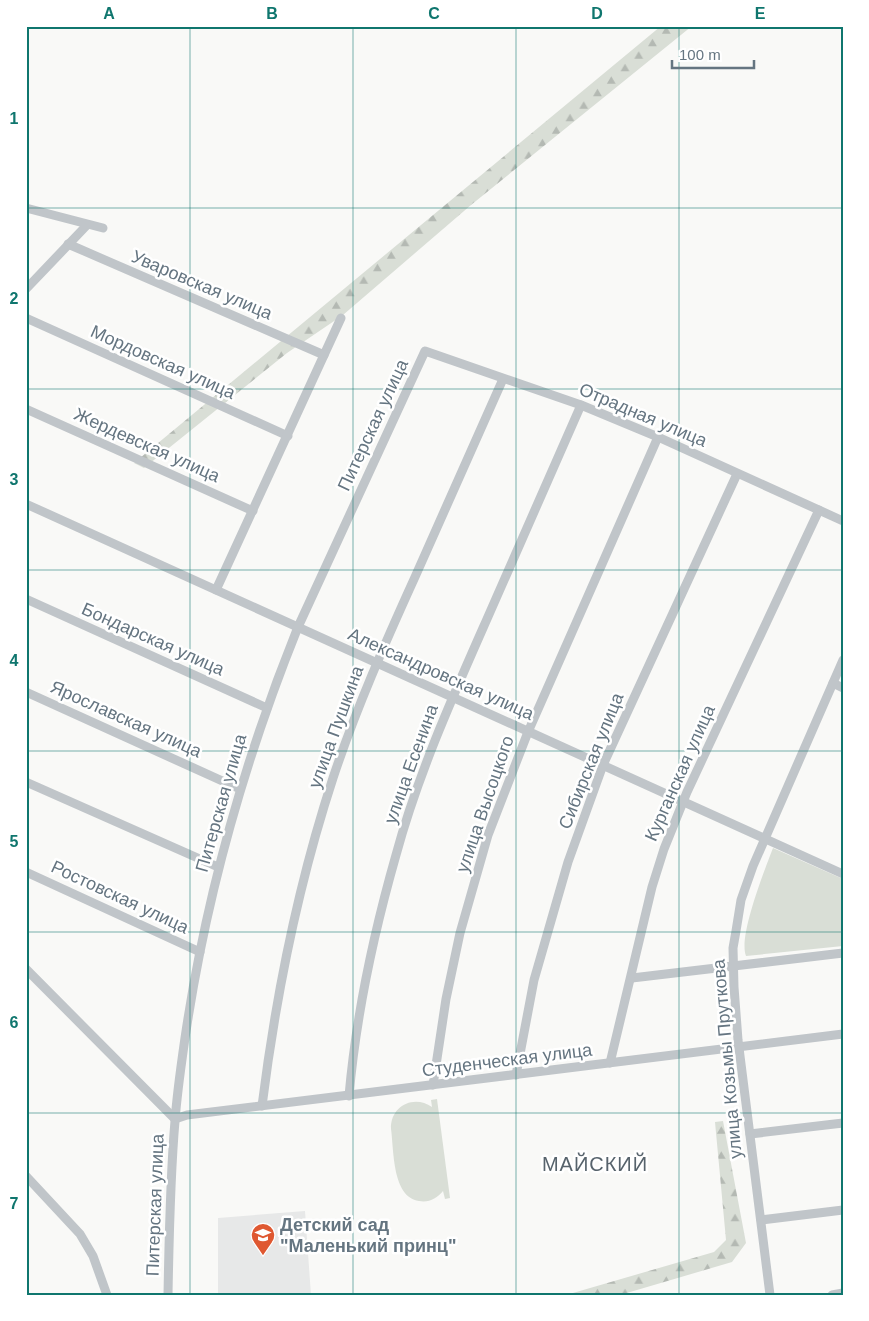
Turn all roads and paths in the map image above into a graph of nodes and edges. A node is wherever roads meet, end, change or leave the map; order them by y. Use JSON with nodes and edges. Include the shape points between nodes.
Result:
{"nodes":[{"id":1,"x":26,"y":208,"type":"edge"},
{"id":2,"x":87,"y":225,"type":"junction"},
{"id":3,"x":103,"y":228,"type":"dead end"},
{"id":4,"x":68,"y":244,"type":"junction"},
{"id":5,"x":26,"y":289,"type":"edge"},
{"id":6,"x":26,"y":318,"type":"edge"},
{"id":7,"x":341,"y":318,"type":"dead end"},
{"id":8,"x":425,"y":351,"type":"joint"},
{"id":9,"x":324,"y":355,"type":"junction"},
{"id":10,"x":502,"y":378,"type":"junction"},
{"id":11,"x":581,"y":405,"type":"junction"},
{"id":12,"x":26,"y":409,"type":"edge"},
{"id":13,"x":288,"y":436,"type":"junction"},
{"id":14,"x":658,"y":437,"type":"junction"},
{"id":15,"x":737,"y":474,"type":"junction"},
{"id":16,"x":26,"y":504,"type":"edge"},
{"id":17,"x":819,"y":510,"type":"junction"},
{"id":18,"x":254,"y":511,"type":"junction"},
{"id":19,"x":843,"y":521,"type":"edge"},
{"id":20,"x":216,"y":590,"type":"junction"},
{"id":21,"x":26,"y":599,"type":"edge"},
{"id":22,"x":298,"y":627,"type":"junction"},
{"id":23,"x":843,"y":660,"type":"edge"},
{"id":24,"x":376,"y":663,"type":"junction"},
{"id":25,"x":833,"y":683,"type":"junction"},
{"id":26,"x":843,"y":688,"type":"edge"},
{"id":27,"x":26,"y":692,"type":"edge"},
{"id":28,"x":452,"y":697,"type":"junction"},
{"id":29,"x":267,"y":708,"type":"junction"},
{"id":30,"x":528,"y":732,"type":"junction"},
{"id":31,"x":603,"y":765,"type":"junction"},
{"id":32,"x":26,"y":782,"type":"edge"},
{"id":33,"x":240,"y":789,"type":"junction"},
{"id":34,"x":683,"y":802,"type":"junction"},
{"id":35,"x":765,"y":839,"type":"junction"},
{"id":36,"x":218,"y":867,"type":"junction"},
{"id":37,"x":26,"y":872,"type":"edge"},
{"id":38,"x":843,"y":874,"type":"edge"},
{"id":39,"x":200,"y":952,"type":"junction"},
{"id":40,"x":843,"y":953,"type":"edge"},
{"id":41,"x":734,"y":966,"type":"junction"},
{"id":42,"x":26,"y":969,"type":"edge"},
{"id":43,"x":632,"y":978,"type":"junction"},
{"id":44,"x":843,"y":1034,"type":"edge"},
{"id":45,"x":739,"y":1047,"type":"junction"},
{"id":46,"x":610,"y":1063,"type":"junction"},
{"id":47,"x":516,"y":1075,"type":"junction"},
{"id":48,"x":433,"y":1085,"type":"junction"},
{"id":49,"x":349,"y":1096,"type":"junction"},
{"id":50,"x":262,"y":1106,"type":"junction"},
{"id":51,"x":175,"y":1119,"type":"junction"},
{"id":52,"x":843,"y":1123,"type":"edge"},
{"id":53,"x":750,"y":1134,"type":"junction"},
{"id":54,"x":26,"y":1176,"type":"edge"},
{"id":55,"x":843,"y":1210,"type":"edge"},
{"id":56,"x":761,"y":1220,"type":"junction"},
{"id":57,"x":843,"y":1294,"type":"edge"},
{"id":58,"x":107,"y":1295,"type":"edge"},
{"id":59,"x":168,"y":1295,"type":"edge"},
{"id":60,"x":770,"y":1295,"type":"edge"},
{"id":61,"x":832,"y":1295,"type":"edge"}],
"edges":[{"from":1,"to":2,"type":"street"},
{"from":2,"to":3,"type":"street"},
{"from":2,"to":4,"type":"street"},
{"from":4,"to":5,"type":"street"},
{"from":4,"to":9,"type":"street","name":"Уваровская улица"},
{"from":6,"to":13,"type":"street","name":"Мордовская улица"},
{"from":7,"to":9,"type":"street"},
{"from":8,"to":10,"type":"street","name":"Отрадная улица"},
{"from":8,"to":22,"type":"street","name":"Питерская улица"},
{"from":9,"to":13,"type":"street"},
{"from":10,"to":11,"type":"street","name":"Отрадная улица"},
{"from":10,"to":24,"type":"street","name":"улица Пушкина"},
{"from":11,"to":14,"type":"street","name":"Отрадная улица"},
{"from":11,"to":28,"type":"street","name":"улица Есенина"},
{"from":12,"to":18,"type":"street","name":"Жердевская улица"},
{"from":13,"to":18,"type":"street"},
{"from":14,"to":15,"type":"street","name":"Отрадная улица"},
{"from":14,"to":30,"type":"street","name":"улица Высоцкого"},
{"from":15,"to":17,"type":"street","name":"Отрадная улица"},
{"from":15,"to":31,"type":"street","name":"Сибирская улица"},
{"from":16,"to":20,"type":"street","name":"Александровская улица"},
{"from":17,"to":19,"type":"street","name":"Отрадная улица"},
{"from":17,"to":34,"type":"street","name":"Курганская улица"},
{"from":18,"to":20,"type":"street"},
{"from":20,"to":22,"type":"street","name":"Александровская улица"},
{"from":21,"to":29,"type":"street","name":"Бондарская улица"},
{"from":22,"to":24,"type":"street","name":"Александровская улица"},
{"from":22,"to":29,"type":"street","name":"Питерская улица"},
{"from":23,"to":25,"type":"street","name":"улица Козьмы Пруткова"},
{"from":24,"to":28,"type":"street","name":"Александровская улица"},
{"from":24,"to":50,"type":"street","name":"улица Пушкина","via":[[334,776],[304,876],[286,956]]},
{"from":25,"to":26,"type":"street"},
{"from":25,"to":35,"type":"street","name":"улица Козьмы Пруткова"},
{"from":27,"to":33,"type":"street","name":"Ярославская улица"},
{"from":28,"to":30,"type":"street","name":"Александровская улица"},
{"from":28,"to":49,"type":"street","name":"улица Есенина","via":[[396,854],[361,1007]]},
{"from":29,"to":33,"type":"street","name":"Питерская улица"},
{"from":30,"to":31,"type":"street","name":"Александровская улица"},
{"from":30,"to":48,"type":"street","name":"улица Высоцкого","via":[[488,835],[460,933]]},
{"from":31,"to":34,"type":"street","name":"Александровская улица"},
{"from":31,"to":47,"type":"street","name":"Сибирская улица","via":[[568,862],[534,980]]},
{"from":32,"to":36,"type":"street"},
{"from":33,"to":36,"type":"street","name":"Питерская улица"},
{"from":34,"to":35,"type":"street","name":"Александровская улица"},
{"from":34,"to":43,"type":"street","name":"Курганская улица","via":[[652,887]]},
{"from":35,"to":38,"type":"street","name":"Александровская улица"},
{"from":35,"to":41,"type":"street","name":"улица Козьмы Пруткова","via":[[741,900],[733,948]]},
{"from":36,"to":39,"type":"street","name":"Питерская улица"},
{"from":37,"to":39,"type":"street","name":"Ростовская улица"},
{"from":39,"to":51,"type":"street","name":"Питерская улица"},
{"from":40,"to":41,"type":"street"},
{"from":41,"to":43,"type":"street"},
{"from":41,"to":45,"type":"street","name":"улица Козьмы Пруткова"},
{"from":42,"to":51,"type":"street"},
{"from":43,"to":46,"type":"street","name":"Курганская улица"},
{"from":44,"to":45,"type":"street","name":"Студенческая улица"},
{"from":45,"to":46,"type":"street","name":"Студенческая улица"},
{"from":45,"to":53,"type":"street","name":"улица Козьмы Пруткова"},
{"from":46,"to":47,"type":"street","name":"Студенческая улица"},
{"from":47,"to":48,"type":"street","name":"Студенческая улица"},
{"from":48,"to":49,"type":"street","name":"Студенческая улица"},
{"from":49,"to":50,"type":"street","name":"Студенческая улица"},
{"from":50,"to":51,"type":"street","name":"Студенческая улица"},
{"from":51,"to":59,"type":"street","name":"Питерская улица"},
{"from":52,"to":53,"type":"street"},
{"from":53,"to":56,"type":"street","name":"улица Козьмы Пруткова"},
{"from":54,"to":58,"type":"street","via":[[80,1234],[93,1256]]},
{"from":55,"to":56,"type":"street"},
{"from":56,"to":60,"type":"street","name":"улица Козьмы Пруткова"},
{"from":57,"to":61,"type":"street"}]}
